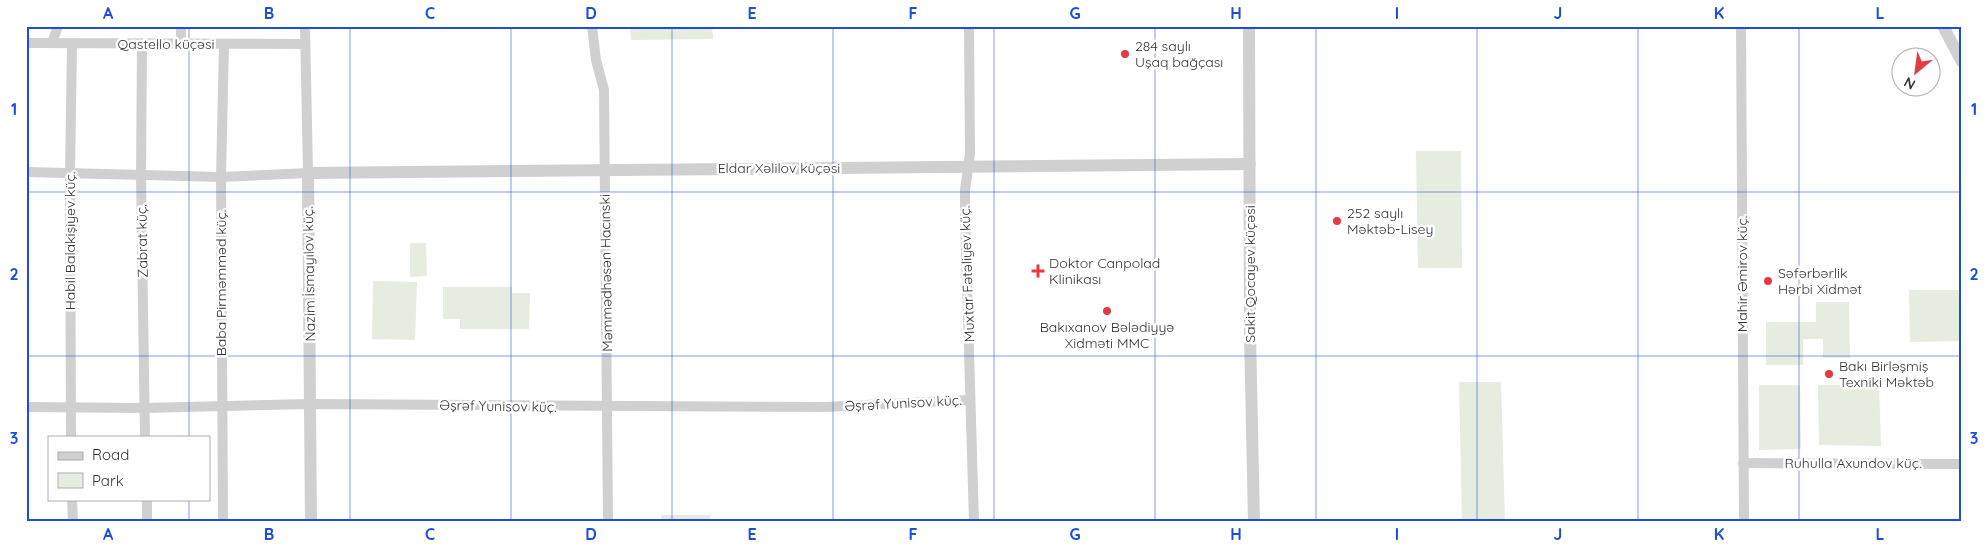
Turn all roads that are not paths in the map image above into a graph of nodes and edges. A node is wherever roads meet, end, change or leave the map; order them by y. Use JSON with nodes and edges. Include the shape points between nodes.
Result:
{"nodes":[{"id":1,"x":58,"y":26,"type":"edge"},
{"id":2,"x":181,"y":26,"type":"edge"},
{"id":3,"x":305,"y":26,"type":"edge"},
{"id":4,"x":592,"y":26,"type":"edge"},
{"id":5,"x":969,"y":26,"type":"edge"},
{"id":6,"x":1249,"y":26,"type":"edge"},
{"id":7,"x":1741,"y":26,"type":"edge"},
{"id":8,"x":1943,"y":26,"type":"edge"},
{"id":9,"x":52,"y":43,"type":"junction"},
{"id":10,"x":26,"y":44,"type":"edge"},
{"id":11,"x":142,"y":44,"type":"junction"},
{"id":12,"x":181,"y":44,"type":"junction"},
{"id":13,"x":224,"y":44,"type":"junction"},
{"id":14,"x":305,"y":44,"type":"junction"},
{"id":15,"x":72,"y":45,"type":"junction"},
{"id":16,"x":1962,"y":62,"type":"edge"},
{"id":17,"x":1250,"y":164,"type":"junction"},
{"id":18,"x":968,"y":166,"type":"junction"},
{"id":19,"x":604,"y":169,"type":"junction"},
{"id":20,"x":26,"y":172,"type":"edge"},
{"id":21,"x":70,"y":173,"type":"junction"},
{"id":22,"x":308,"y":173,"type":"junction"},
{"id":23,"x":140,"y":176,"type":"junction"},
{"id":24,"x":221,"y":177,"type":"junction"},
{"id":25,"x":970,"y":400,"type":"junction"},
{"id":26,"x":311,"y":404,"type":"junction"},
{"id":27,"x":221,"y":406,"type":"junction"},
{"id":28,"x":26,"y":407,"type":"edge"},
{"id":29,"x":70,"y":407,"type":"junction"},
{"id":30,"x":607,"y":407,"type":"junction"},
{"id":31,"x":144,"y":408,"type":"junction"},
{"id":32,"x":70,"y":436,"type":"edge"},
{"id":33,"x":145,"y":436,"type":"edge"},
{"id":34,"x":1743,"y":463,"type":"junction"},
{"id":35,"x":1962,"y":464,"type":"edge"},
{"id":36,"x":72,"y":500,"type":"edge"},
{"id":37,"x":147,"y":500,"type":"edge"},
{"id":38,"x":73,"y":522,"type":"edge"},
{"id":39,"x":147,"y":522,"type":"edge"},
{"id":40,"x":223,"y":522,"type":"edge"},
{"id":41,"x":311,"y":522,"type":"edge"},
{"id":42,"x":608,"y":522,"type":"edge"},
{"id":43,"x":974,"y":522,"type":"edge"},
{"id":44,"x":1254,"y":522,"type":"edge"},
{"id":45,"x":1744,"y":522,"type":"edge"}],
"edges":[{"from":1,"to":9,"type":"street"},
{"from":2,"to":12,"type":"street"},
{"from":3,"to":14,"type":"street","name":"Nazim İsmayılov küç."},
{"from":4,"to":19,"type":"street","name":"Məmmədhəsən Hacınski","via":[[604,90]]},
{"from":5,"to":18,"type":"street","name":"Muxtar Fətəliyev küç."},
{"from":6,"to":17,"type":"street","name":"Sakit Qocayev küçəsi"},
{"from":7,"to":34,"type":"street","name":"Mahir Əmirov küç."},
{"from":8,"to":16,"type":"street"},
{"from":9,"to":10,"type":"street","name":"Qastello küçəsi"},
{"from":9,"to":15,"type":"street","name":"Qastello küçəsi"},
{"from":11,"to":12,"type":"street","name":"Qastello küçəsi"},
{"from":11,"to":15,"type":"street","name":"Qastello küçəsi"},
{"from":11,"to":23,"type":"street","name":"Zabrat küç."},
{"from":12,"to":13,"type":"street","name":"Qastello küçəsi"},
{"from":13,"to":14,"type":"street","name":"Qastello küçəsi"},
{"from":13,"to":24,"type":"street","name":"Baba Pirməmməd küç."},
{"from":14,"to":22,"type":"street","name":"Nazim İsmayılov küç."},
{"from":15,"to":21,"type":"street","name":"Habil Balakişiyev küç."},
{"from":17,"to":18,"type":"street","name":"Eldar Xəlilov küçəsi"},
{"from":17,"to":44,"type":"street","name":"Sakit Qocayev küçəsi"},
{"from":18,"to":19,"type":"street","name":"Eldar Xəlilov küçəsi"},
{"from":18,"to":25,"type":"street","name":"Muxtar Fətəliyev küç.","via":[[965,214]]},
{"from":19,"to":22,"type":"street","name":"Eldar Xəlilov küçəsi"},
{"from":19,"to":30,"type":"street","name":"Məmmədhəsən Hacınski"},
{"from":20,"to":21,"type":"street"},
{"from":21,"to":23,"type":"street"},
{"from":21,"to":29,"type":"street","name":"Habil Balakişiyev küç."},
{"from":22,"to":24,"type":"street"},
{"from":22,"to":26,"type":"street","name":"Nazim İsmayılov küç."},
{"from":23,"to":24,"type":"street"},
{"from":23,"to":31,"type":"street","name":"Zabrat küç."},
{"from":24,"to":27,"type":"street","name":"Baba Pirməmməd küç."},
{"from":25,"to":30,"type":"street","name":"Əşrəf Yunisov küç.","via":[[825,407]]},
{"from":25,"to":43,"type":"street","name":"Muxtar Fətəliyev küç."},
{"from":26,"to":27,"type":"street","name":"Əşrəf Yunisov küç."},
{"from":26,"to":30,"type":"street","name":"Əşrəf Yunisov küç."},
{"from":26,"to":41,"type":"street","name":"Nazim İsmayılov küç."},
{"from":27,"to":31,"type":"street","name":"Əşrəf Yunisov küç."},
{"from":27,"to":40,"type":"street","name":"Baba Pirməmməd küç."},
{"from":28,"to":29,"type":"street","name":"Əşrəf Yunisov küç."},
{"from":29,"to":31,"type":"street","name":"Əşrəf Yunisov küç."},
{"from":29,"to":32,"type":"street","name":"Habil Balakişiyev küç."},
{"from":30,"to":42,"type":"street","name":"Məmmədhəsən Hacınski"},
{"from":31,"to":33,"type":"street","name":"Zabrat küç."},
{"from":34,"to":35,"type":"street","name":"Ruhulla Axundov küç."},
{"from":34,"to":45,"type":"street","name":"Mahir Əmirov küç."},
{"from":36,"to":38,"type":"street"},
{"from":37,"to":39,"type":"street"}]}
